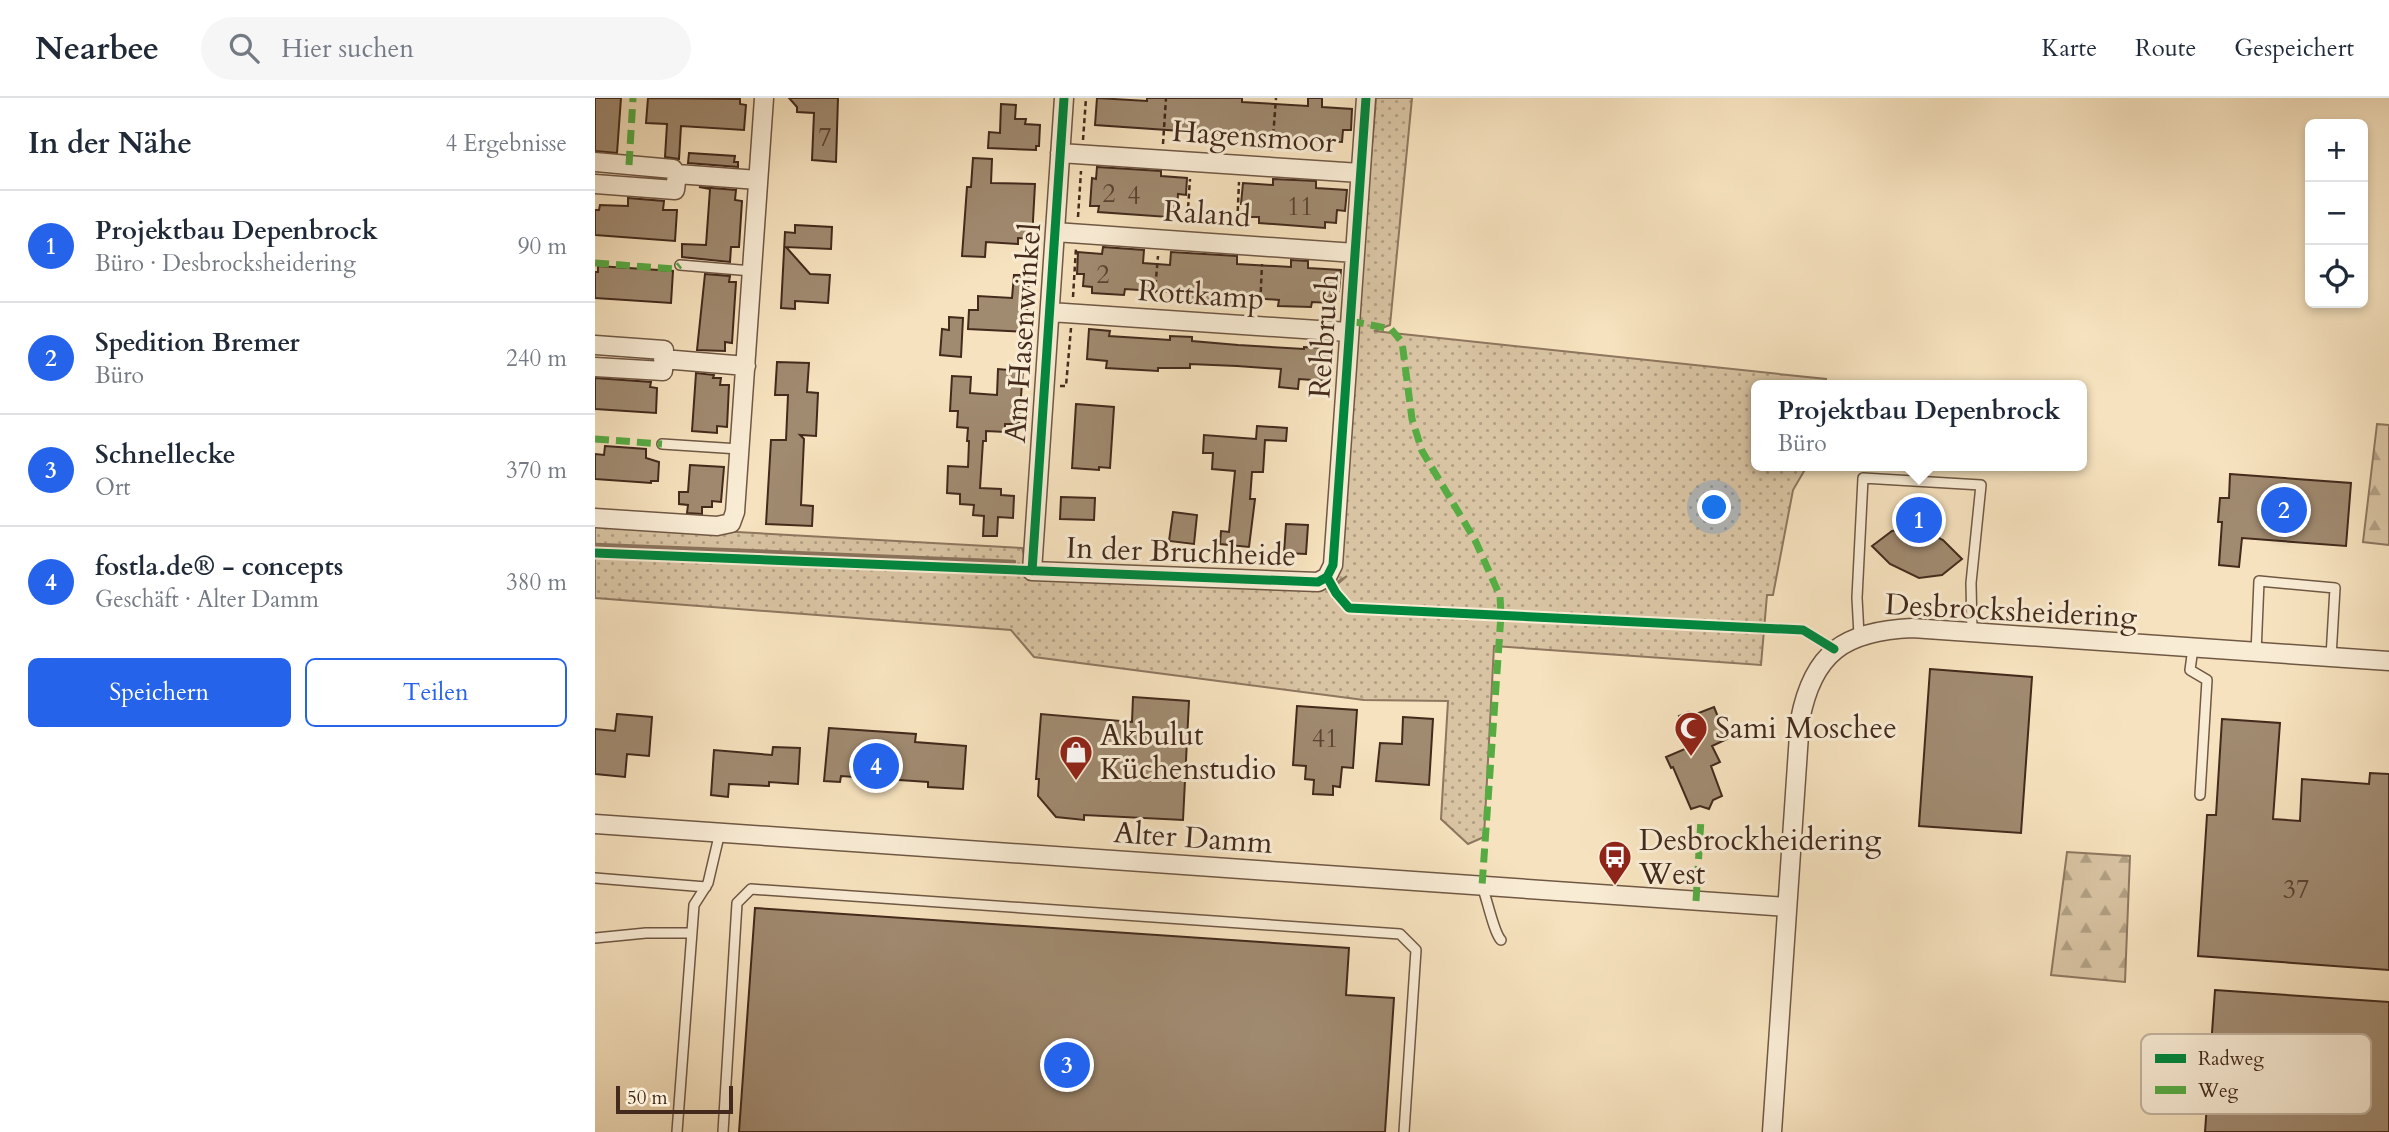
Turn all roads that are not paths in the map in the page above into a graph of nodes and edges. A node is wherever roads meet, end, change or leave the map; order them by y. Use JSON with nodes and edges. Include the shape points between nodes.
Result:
{"nodes":[{"id":1,"x":764,"y":98,"type":"edge"},
{"id":2,"x":1064,"y":98,"type":"edge"},
{"id":3,"x":1366,"y":98,"type":"edge"},
{"id":4,"x":1060,"y":153,"type":"junction"},
{"id":5,"x":595,"y":162,"type":"edge"},
{"id":6,"x":1360,"y":173,"type":"junction"},
{"id":7,"x":677,"y":174,"type":"junction"},
{"id":8,"x":758,"y":180,"type":"junction"},
{"id":9,"x":595,"y":184,"type":"edge"},
{"id":10,"x":1055,"y":232,"type":"junction"},
{"id":11,"x":1355,"y":253,"type":"junction"},
{"id":12,"x":681,"y":265,"type":"dead end"},
{"id":13,"x":752,"y":271,"type":"junction"},
{"id":14,"x":1049,"y":313,"type":"junction"},
{"id":15,"x":1348,"y":332,"type":"junction"},
{"id":16,"x":595,"y":345,"type":"edge"},
{"id":17,"x":663,"y":359,"type":"junction"},
{"id":18,"x":746,"y":366,"type":"junction"},
{"id":19,"x":595,"y":367,"type":"edge"},
{"id":20,"x":663,"y":444,"type":"dead end"},
{"id":21,"x":739,"y":449,"type":"junction"},
{"id":22,"x":595,"y":518,"type":"edge"},
{"id":23,"x":1032,"y":571,"type":"joint"},
{"id":24,"x":1328,"y":577,"type":"joint"},
{"id":25,"x":1972,"y":631,"type":"junction"},
{"id":26,"x":1859,"y":635,"type":"junction"},
{"id":27,"x":2193,"y":648,"type":"junction"},
{"id":28,"x":2256,"y":653,"type":"junction"},
{"id":29,"x":2331,"y":657,"type":"junction"},
{"id":30,"x":2389,"y":661,"type":"edge"},
{"id":31,"x":2200,"y":795,"type":"dead end"},
{"id":32,"x":595,"y":824,"type":"edge"},
{"id":33,"x":720,"y":832,"type":"junction"},
{"id":34,"x":595,"y":878,"type":"edge"},
{"id":35,"x":1482,"y":886,"type":"junction"},
{"id":36,"x":706,"y":887,"type":"junction"},
{"id":37,"x":1787,"y":907,"type":"junction"},
{"id":38,"x":691,"y":933,"type":"junction"},
{"id":39,"x":595,"y":937,"type":"edge"},
{"id":40,"x":1501,"y":940,"type":"dead end"},
{"id":41,"x":677,"y":1132,"type":"edge"},
{"id":42,"x":723,"y":1132,"type":"edge"},
{"id":43,"x":1404,"y":1132,"type":"edge"},
{"id":44,"x":1772,"y":1132,"type":"edge"}],
"edges":[{"from":1,"to":8,"type":"street"},
{"from":2,"to":4,"type":"street","name":"Am Hasenwinkel"},
{"from":3,"to":6,"type":"street","name":"Rehbruch"},
{"from":4,"to":6,"type":"street","name":"Hagensmoor"},
{"from":4,"to":10,"type":"street","name":"Am Hasenwinkel"},
{"from":5,"to":7,"type":"street","via":[[673,169]]},
{"from":6,"to":11,"type":"street","name":"Rehbruch"},
{"from":7,"to":8,"type":"street"},
{"from":7,"to":9,"type":"street","via":[[675,190]]},
{"from":8,"to":13,"type":"street"},
{"from":10,"to":11,"type":"street","name":"Raland"},
{"from":10,"to":14,"type":"street","name":"Am Hasenwinkel"},
{"from":11,"to":15,"type":"street","name":"Rehbruch"},
{"from":12,"to":13,"type":"lane"},
{"from":13,"to":18,"type":"street"},
{"from":14,"to":15,"type":"street","name":"Rottkamp"},
{"from":14,"to":23,"type":"street","name":"Am Hasenwinkel"},
{"from":15,"to":24,"type":"street","name":"Rehbruch","via":[[1333,565]]},
{"from":16,"to":17,"type":"street","via":[[664,350]]},
{"from":17,"to":18,"type":"street"},
{"from":17,"to":19,"type":"street","via":[[663,371]]},
{"from":18,"to":21,"type":"street"},
{"from":20,"to":21,"type":"lane"},
{"from":21,"to":22,"type":"street","via":[[731,523],[717,526]]},
{"from":23,"to":24,"type":"street","name":"In der Bruchheide","via":[[1318,582]]},
{"from":25,"to":26,"type":"street","name":"Desbrocksheidering","via":[[1883,629]]},
{"from":25,"to":26,"type":"lane","via":[[1971,583],[1982,485],[1863,478]]},
{"from":25,"to":27,"type":"street","name":"Desbrocksheidering"},
{"from":26,"to":37,"type":"street","name":"Desbrocksheidering","via":[[1834,649],[1804,698]]},
{"from":27,"to":28,"type":"street","name":"Desbrocksheidering"},
{"from":27,"to":31,"type":"lane","via":[[2190,670],[2207,680]]},
{"from":28,"to":29,"type":"street","name":"Desbrocksheidering"},
{"from":28,"to":29,"type":"lane","via":[[2259,581],[2335,589]]},
{"from":29,"to":30,"type":"street","name":"Desbrocksheidering"},
{"from":32,"to":33,"type":"street","name":"Alter Damm"},
{"from":33,"to":35,"type":"street","name":"Alter Damm"},
{"from":33,"to":36,"type":"lane"},
{"from":34,"to":36,"type":"lane"},
{"from":35,"to":37,"type":"street","name":"Alter Damm"},
{"from":35,"to":40,"type":"lane","via":[[1495,934]]},
{"from":36,"to":38,"type":"lane","via":[[694,905]]},
{"from":37,"to":44,"type":"street","name":"Desbrocksheidering"},
{"from":38,"to":39,"type":"lane"},
{"from":38,"to":41,"type":"lane"},
{"from":42,"to":43,"type":"lane","via":[[737,903],[751,889],[1400,934],[1416,950]]}]}
